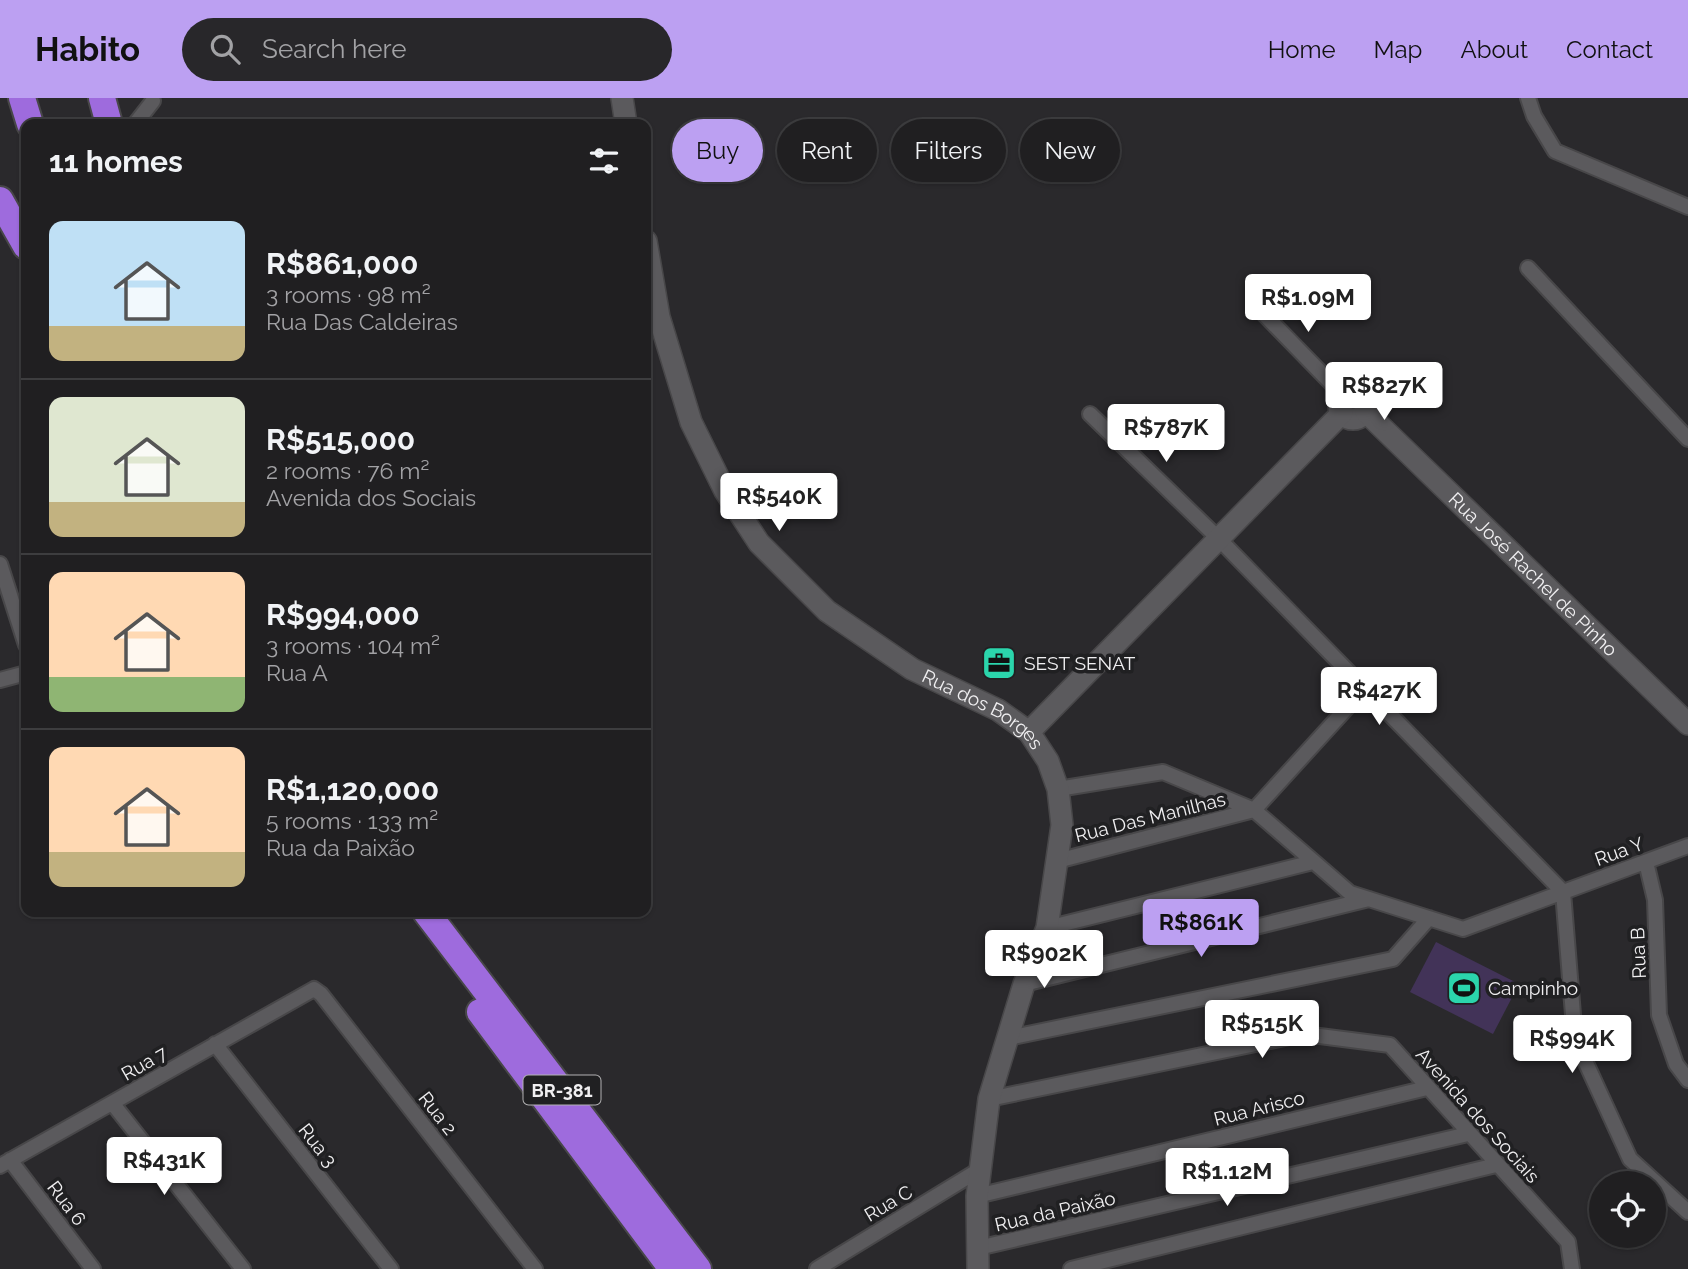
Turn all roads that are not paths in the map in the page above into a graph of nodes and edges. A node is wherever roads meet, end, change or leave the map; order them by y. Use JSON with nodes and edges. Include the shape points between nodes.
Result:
{"nodes":[{"id":1,"x":22,"y":98,"type":"edge"},
{"id":2,"x":102,"y":98,"type":"edge"},
{"id":3,"x":169,"y":98,"type":"edge"},
{"id":4,"x":621,"y":98,"type":"edge"},
{"id":5,"x":1528,"y":98,"type":"edge"},
{"id":6,"x":150,"y":99,"type":"edge"},
{"id":7,"x":28,"y":119,"type":"edge"},
{"id":8,"x":108,"y":119,"type":"edge"},
{"id":9,"x":138,"y":119,"type":"edge"},
{"id":10,"x":625,"y":119,"type":"edge"},
{"id":11,"x":0,"y":200,"type":"edge"},
{"id":12,"x":1688,"y":207,"type":"edge"},
{"id":13,"x":21,"y":237,"type":"edge"},
{"id":14,"x":1528,"y":268,"type":"dead end"},
{"id":15,"x":651,"y":270,"type":"edge"},
{"id":16,"x":1259,"y":309,"type":"dead end"},
{"id":17,"x":1350,"y":409,"type":"junction"},
{"id":18,"x":1090,"y":414,"type":"dead end"},
{"id":19,"x":1688,"y":439,"type":"edge"},
{"id":20,"x":1219,"y":539,"type":"junction"},
{"id":21,"x":0,"y":564,"type":"edge"},
{"id":22,"x":21,"y":629,"type":"edge"},
{"id":23,"x":21,"y":674,"type":"edge"},
{"id":24,"x":0,"y":680,"type":"edge"},
{"id":25,"x":1365,"y":688,"type":"junction"},
{"id":26,"x":1688,"y":724,"type":"edge"},
{"id":27,"x":1029,"y":732,"type":"junction"},
{"id":28,"x":1058,"y":789,"type":"junction"},
{"id":29,"x":1254,"y":810,"type":"junction"},
{"id":30,"x":1688,"y":846,"type":"edge"},
{"id":31,"x":1057,"y":861,"type":"junction"},
{"id":32,"x":1313,"y":862,"type":"junction"},
{"id":33,"x":1646,"y":862,"type":"junction"},
{"id":34,"x":1563,"y":892,"type":"junction"},
{"id":35,"x":1370,"y":899,"type":"junction"},
{"id":36,"x":410,"y":917,"type":"edge"},
{"id":37,"x":430,"y":917,"type":"edge"},
{"id":38,"x":1429,"y":918,"type":"junction"},
{"id":39,"x":1047,"y":928,"type":"junction"},
{"id":40,"x":1024,"y":984,"type":"junction"},
{"id":41,"x":306,"y":992,"type":"joint"},
{"id":42,"x":1008,"y":1038,"type":"junction"},
{"id":43,"x":215,"y":1044,"type":"junction"},
{"id":44,"x":1688,"y":1080,"type":"edge"},
{"id":45,"x":1427,"y":1088,"type":"junction"},
{"id":46,"x":989,"y":1099,"type":"junction"},
{"id":47,"x":113,"y":1104,"type":"junction"},
{"id":48,"x":1468,"y":1134,"type":"junction"},
{"id":49,"x":5,"y":1163,"type":"edge"},
{"id":50,"x":1496,"y":1165,"type":"junction"},
{"id":51,"x":979,"y":1170,"type":"junction"},
{"id":52,"x":977,"y":1196,"type":"junction"},
{"id":53,"x":1688,"y":1212,"type":"edge"},
{"id":54,"x":978,"y":1259,"type":"edge"},
{"id":55,"x":93,"y":1269,"type":"edge"},
{"id":56,"x":243,"y":1269,"type":"edge"},
{"id":57,"x":391,"y":1269,"type":"edge"},
{"id":58,"x":535,"y":1269,"type":"edge"},
{"id":59,"x":672,"y":1269,"type":"edge"},
{"id":60,"x":698,"y":1269,"type":"edge"},
{"id":61,"x":817,"y":1269,"type":"edge"},
{"id":62,"x":1070,"y":1269,"type":"edge"},
{"id":63,"x":1572,"y":1269,"type":"edge"}],
"edges":[{"from":1,"to":7,"type":"highway"},
{"from":2,"to":8,"type":"highway"},
{"from":3,"to":6,"type":"street"},
{"from":4,"to":10,"type":"street"},
{"from":5,"to":12,"type":"street","via":[[1555,151]]},
{"from":6,"to":9,"type":"street"},
{"from":11,"to":13,"type":"highway"},
{"from":14,"to":19,"type":"street"},
{"from":15,"to":27,"type":"street","name":"Rua dos Borges","via":[[659,317],[691,422],[724,491],[759,543],[827,611],[912,669],[998,710]]},
{"from":16,"to":17,"type":"street","name":"Rua José Rachel de Pinho"},
{"from":17,"to":20,"type":"street"},
{"from":17,"to":26,"type":"street","name":"Rua José Rachel de Pinho"},
{"from":18,"to":20,"type":"street"},
{"from":20,"to":25,"type":"street"},
{"from":20,"to":27,"type":"street"},
{"from":21,"to":22,"type":"street"},
{"from":23,"to":24,"type":"street"},
{"from":25,"to":29,"type":"street"},
{"from":25,"to":34,"type":"street"},
{"from":27,"to":28,"type":"street","name":"Rua dos Borges","via":[[1048,761]]},
{"from":28,"to":29,"type":"street","name":"Rua Y","via":[[1163,772]]},
{"from":28,"to":31,"type":"street","name":"Rua dos Borges","via":[[1062,825]]},
{"from":29,"to":31,"type":"street","name":"Rua Das Manilhas"},
{"from":29,"to":32,"type":"street","name":"Rua Y"},
{"from":30,"to":33,"type":"street","name":"Rua Y"},
{"from":31,"to":39,"type":"street","name":"Rua dos Borges"},
{"from":32,"to":35,"type":"street","name":"Rua Y","via":[[1350,893]]},
{"from":32,"to":39,"type":"street"},
{"from":33,"to":34,"type":"street","name":"Rua Y"},
{"from":33,"to":44,"type":"street","name":"Rua B","via":[[1655,900],[1659,1015],[1676,1064]]},
{"from":34,"to":38,"type":"street","name":"Rua Y","via":[[1463,929]]},
{"from":34,"to":53,"type":"street","via":[[1575,1040],[1630,1159]]},
{"from":35,"to":38,"type":"street","name":"Rua Y"},
{"from":35,"to":40,"type":"street"},
{"from":36,"to":59,"type":"highway","number":"BR-381"},
{"from":37,"to":60,"type":"highway","number":"BR-381"},
{"from":38,"to":42,"type":"street","via":[[1394,959]]},
{"from":39,"to":40,"type":"street","name":"Rua dos Borges"},
{"from":40,"to":42,"type":"street","name":"Rua dos Borges"},
{"from":41,"to":43,"type":"street","name":"Rua 7"},
{"from":41,"to":58,"type":"street","name":"Rua 2","via":[[314,989],[321,993]]},
{"from":42,"to":46,"type":"street","name":"Rua dos Borges"},
{"from":43,"to":47,"type":"street","name":"Rua 7"},
{"from":43,"to":57,"type":"street","name":"Rua 3"},
{"from":45,"to":46,"type":"street","name":"Avenida dos Sociais","via":[[1390,1045],[1304,1034]]},
{"from":45,"to":48,"type":"street","name":"Avenida dos Sociais"},
{"from":45,"to":52,"type":"street","name":"Rua Arisco"},
{"from":46,"to":51,"type":"street","name":"Rua dos Borges"},
{"from":47,"to":49,"type":"street","name":"Rua 7"},
{"from":47,"to":56,"type":"street"},
{"from":48,"to":50,"type":"street","name":"Avenida dos Sociais"},
{"from":48,"to":54,"type":"street","name":"Rua da Paixão"},
{"from":49,"to":55,"type":"street","name":"Rua 6"},
{"from":50,"to":62,"type":"street"},
{"from":50,"to":63,"type":"street","name":"Avenida dos Sociais","via":[[1568,1242]]},
{"from":51,"to":52,"type":"street","name":"Rua dos Borges"},
{"from":51,"to":61,"type":"street","name":"Rua C"},
{"from":52,"to":54,"type":"street","name":"Rua dos Borges"}]}
